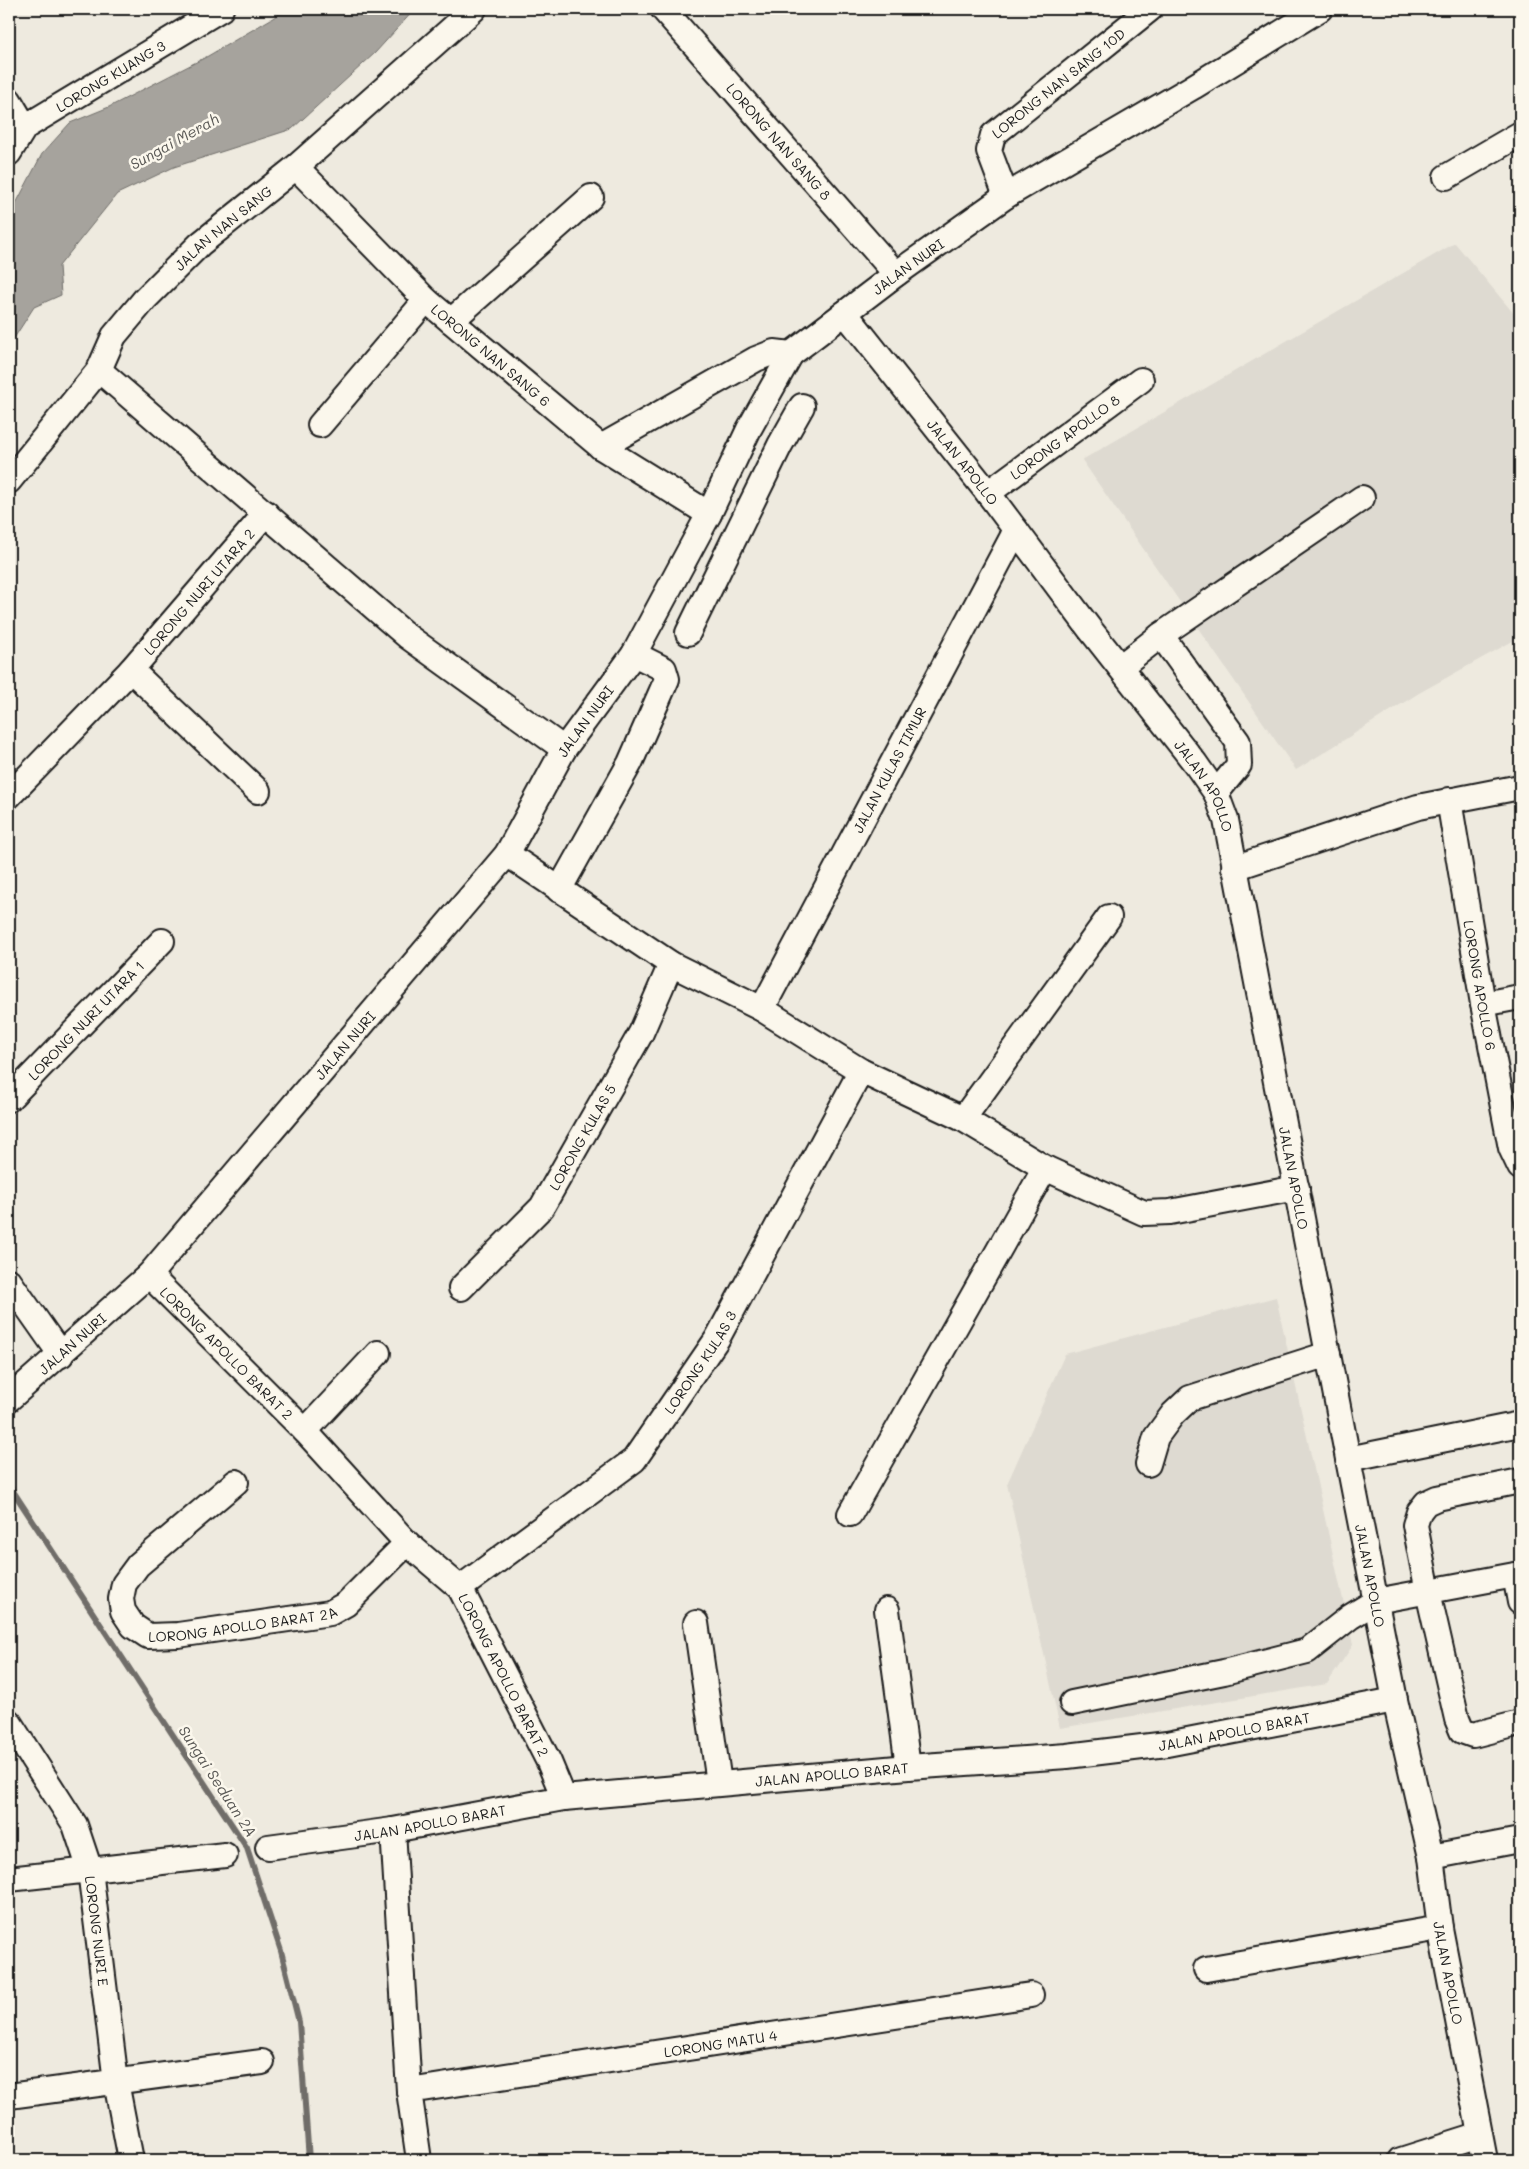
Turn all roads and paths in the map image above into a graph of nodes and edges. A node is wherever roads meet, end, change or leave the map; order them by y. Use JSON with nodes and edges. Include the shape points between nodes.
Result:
{"nodes":[{"id":1,"x":221,"y":9,"type":"edge"},
{"id":2,"x":474,"y":9,"type":"edge"},
{"id":3,"x":663,"y":9,"type":"edge"},
{"id":4,"x":1150,"y":9,"type":"edge"},
{"id":5,"x":1320,"y":9,"type":"edge"},
{"id":6,"x":9,"y":100,"type":"edge"},
{"id":7,"x":25,"y":127,"type":"junction"},
{"id":8,"x":1520,"y":134,"type":"edge"},
{"id":9,"x":9,"y":153,"type":"edge"},
{"id":10,"x":296,"y":168,"type":"junction"},
{"id":11,"x":1446,"y":177,"type":"dead end"},
{"id":12,"x":591,"y":196,"type":"dead end"},
{"id":13,"x":1006,"y":196,"type":"junction"},
{"id":14,"x":896,"y":274,"type":"junction"},
{"id":15,"x":426,"y":300,"type":"junction"},
{"id":16,"x":846,"y":313,"type":"junction"},
{"id":17,"x":451,"y":321,"type":"junction"},
{"id":18,"x":790,"y":354,"type":"junction"},
{"id":19,"x":99,"y":370,"type":"junction"},
{"id":20,"x":1141,"y":380,"type":"dead end"},
{"id":21,"x":802,"y":406,"type":"dead end"},
{"id":22,"x":320,"y":425,"type":"dead end"},
{"id":23,"x":750,"y":429,"type":"junction"},
{"id":24,"x":780,"y":445,"type":"junction"},
{"id":25,"x":601,"y":447,"type":"junction"},
{"id":26,"x":9,"y":481,"type":"edge"},
{"id":27,"x":988,"y":492,"type":"junction"},
{"id":28,"x":1362,"y":498,"type":"dead end"},
{"id":29,"x":266,"y":513,"type":"junction"},
{"id":30,"x":709,"y":514,"type":"junction"},
{"id":31,"x":1016,"y":530,"type":"junction"},
{"id":32,"x":675,"y":579,"type":"junction"},
{"id":33,"x":706,"y":598,"type":"junction"},
{"id":34,"x":688,"y":633,"type":"dead end"},
{"id":35,"x":1161,"y":635,"type":"junction"},
{"id":36,"x":634,"y":654,"type":"junction"},
{"id":37,"x":1120,"y":667,"type":"junction"},
{"id":38,"x":131,"y":670,"type":"junction"},
{"id":39,"x":564,"y":749,"type":"junction"},
{"id":40,"x":1520,"y":787,"type":"edge"},
{"id":41,"x":258,"y":790,"type":"dead end"},
{"id":42,"x":1216,"y":793,"type":"junction"},
{"id":43,"x":9,"y":796,"type":"edge"},
{"id":44,"x":1450,"y":800,"type":"junction"},
{"id":45,"x":507,"y":854,"type":"junction"},
{"id":46,"x":1234,"y":868,"type":"junction"},
{"id":47,"x":559,"y":890,"type":"junction"},
{"id":48,"x":1108,"y":917,"type":"dead end"},
{"id":49,"x":162,"y":941,"type":"dead end"},
{"id":50,"x":671,"y":964,"type":"junction"},
{"id":51,"x":1520,"y":997,"type":"edge"},
{"id":52,"x":1483,"y":1004,"type":"junction"},
{"id":53,"x":762,"y":1009,"type":"junction"},
{"id":54,"x":861,"y":1071,"type":"junction"},
{"id":55,"x":9,"y":1099,"type":"edge"},
{"id":56,"x":963,"y":1119,"type":"junction"},
{"id":57,"x":1520,"y":1167,"type":"edge"},
{"id":58,"x":1044,"y":1168,"type":"junction"},
{"id":59,"x":1296,"y":1188,"type":"junction"},
{"id":60,"x":149,"y":1275,"type":"junction"},
{"id":61,"x":9,"y":1282,"type":"edge"},
{"id":62,"x":461,"y":1288,"type":"dead end"},
{"id":63,"x":378,"y":1353,"type":"dead end"},
{"id":64,"x":1328,"y":1354,"type":"junction"},
{"id":65,"x":61,"y":1355,"type":"junction"},
{"id":66,"x":9,"y":1399,"type":"edge"},
{"id":67,"x":1520,"y":1424,"type":"edge"},
{"id":68,"x":305,"y":1431,"type":"junction"},
{"id":69,"x":1348,"y":1458,"type":"junction"},
{"id":70,"x":1148,"y":1464,"type":"dead end"},
{"id":71,"x":236,"y":1482,"type":"dead end"},
{"id":72,"x":1520,"y":1482,"type":"edge"},
{"id":73,"x":850,"y":1514,"type":"dead end"},
{"id":74,"x":407,"y":1543,"type":"junction"},
{"id":75,"x":1517,"y":1574,"type":"edge"},
{"id":76,"x":460,"y":1588,"type":"junction"},
{"id":77,"x":1428,"y":1592,"type":"junction"},
{"id":78,"x":1376,"y":1601,"type":"junction"},
{"id":79,"x":1520,"y":1602,"type":"edge"},
{"id":80,"x":888,"y":1610,"type":"dead end"},
{"id":81,"x":696,"y":1623,"type":"dead end"},
{"id":82,"x":1395,"y":1700,"type":"junction"},
{"id":83,"x":1072,"y":1703,"type":"dead end"},
{"id":84,"x":9,"y":1722,"type":"edge"},
{"id":85,"x":1520,"y":1723,"type":"edge"},
{"id":86,"x":908,"y":1766,"type":"junction"},
{"id":87,"x":719,"y":1783,"type":"junction"},
{"id":88,"x":564,"y":1798,"type":"junction"},
{"id":89,"x":393,"y":1830,"type":"junction"},
{"id":90,"x":1520,"y":1840,"type":"edge"},
{"id":91,"x":268,"y":1847,"type":"dead end"},
{"id":92,"x":226,"y":1856,"type":"dead end"},
{"id":93,"x":1430,"y":1857,"type":"junction"},
{"id":94,"x":90,"y":1870,"type":"junction"},
{"id":95,"x":9,"y":1879,"type":"edge"},
{"id":96,"x":1440,"y":1928,"type":"junction"},
{"id":97,"x":1206,"y":1969,"type":"dead end"},
{"id":98,"x":1030,"y":1995,"type":"dead end"},
{"id":99,"x":262,"y":2062,"type":"dead end"},
{"id":100,"x":116,"y":2082,"type":"junction"},
{"id":101,"x":409,"y":2091,"type":"junction"},
{"id":102,"x":9,"y":2096,"type":"edge"},
{"id":103,"x":1480,"y":2135,"type":"junction"},
{"id":104,"x":131,"y":2160,"type":"edge"},
{"id":105,"x":419,"y":2160,"type":"edge"},
{"id":106,"x":1401,"y":2160,"type":"edge"},
{"id":107,"x":1485,"y":2160,"type":"edge"}],
"edges":[{"from":1,"to":7,"type":"street","name":"LORONG KUANG 3"},
{"from":2,"to":10,"type":"street","name":"JALAN NAN SANG"},
{"from":3,"to":14,"type":"street","name":"LORONG NAN SANG 8"},
{"from":4,"to":13,"type":"street","name":"LORONG NAN SANG 10D","via":[[992,135],[989,151]]},
{"from":5,"to":13,"type":"street","name":"JALAN NURI"},
{"from":6,"to":7,"type":"street"},
{"from":7,"to":9,"type":"street","name":"LORONG KUANG 3"},
{"from":8,"to":11,"type":"street"},
{"from":10,"to":15,"type":"street","name":"LORONG NAN SANG 6"},
{"from":10,"to":19,"type":"street","name":"JALAN NAN SANG","via":[[200,244],[145,299],[114,336]]},
{"from":12,"to":17,"type":"street"},
{"from":13,"to":14,"type":"street","name":"JALAN NURI"},
{"from":14,"to":16,"type":"street","name":"JALAN NURI"},
{"from":15,"to":17,"type":"street","name":"LORONG NAN SANG 6"},
{"from":15,"to":22,"type":"street"},
{"from":16,"to":18,"type":"street","name":"JALAN NURI"},
{"from":16,"to":27,"type":"street","name":"JALAN APOLLO"},
{"from":17,"to":25,"type":"street","name":"LORONG NAN SANG 6"},
{"from":18,"to":23,"type":"street","name":"JALAN NURI"},
{"from":18,"to":25,"type":"street","via":[[774,352],[756,359]]},
{"from":19,"to":26,"type":"street","name":"JALAN NAN SANG"},
{"from":19,"to":29,"type":"street"},
{"from":20,"to":27,"type":"street","name":"LORONG APOLLO 8"},
{"from":21,"to":24,"type":"street"},
{"from":23,"to":24,"type":"street"},
{"from":23,"to":30,"type":"street","name":"JALAN NURI"},
{"from":24,"to":33,"type":"street"},
{"from":25,"to":30,"type":"street","name":"LORONG NAN SANG 6"},
{"from":27,"to":31,"type":"street","name":"JALAN APOLLO"},
{"from":28,"to":35,"type":"street"},
{"from":29,"to":38,"type":"street","name":"LORONG NURI UTARA 2"},
{"from":29,"to":39,"type":"street","via":[[407,636]]},
{"from":30,"to":32,"type":"street","name":"JALAN NURI"},
{"from":31,"to":37,"type":"street","name":"JALAN APOLLO"},
{"from":31,"to":53,"type":"street","name":"JALAN KULAS TIMUR"},
{"from":32,"to":33,"type":"street"},
{"from":32,"to":36,"type":"street","name":"JALAN NURI"},
{"from":33,"to":34,"type":"street"},
{"from":35,"to":37,"type":"street"},
{"from":35,"to":42,"type":"street","via":[[1238,742],[1239,765]]},
{"from":36,"to":39,"type":"street","name":"JALAN NURI"},
{"from":36,"to":47,"type":"street","via":[[664,669],[667,679],[630,762]]},
{"from":37,"to":42,"type":"street","name":"JALAN APOLLO"},
{"from":38,"to":41,"type":"street"},
{"from":38,"to":43,"type":"street","name":"LORONG NURI UTARA 2"},
{"from":39,"to":45,"type":"street","name":"JALAN NURI"},
{"from":40,"to":44,"type":"street"},
{"from":42,"to":46,"type":"street","name":"JALAN APOLLO","via":[[1226,820]]},
{"from":44,"to":46,"type":"street","via":[[1418,807]]},
{"from":44,"to":52,"type":"street","name":"LORONG APOLLO 6"},
{"from":45,"to":47,"type":"street"},
{"from":45,"to":60,"type":"street","name":"JALAN NURI"},
{"from":46,"to":59,"type":"street","name":"JALAN APOLLO"},
{"from":47,"to":50,"type":"street"},
{"from":48,"to":56,"type":"street"},
{"from":49,"to":55,"type":"street","name":"LORONG NURI UTARA 1"},
{"from":50,"to":53,"type":"street"},
{"from":50,"to":62,"type":"street","name":"LORONG KULAS 5","via":[[641,1033],[542,1207]]},
{"from":51,"to":52,"type":"street"},
{"from":52,"to":57,"type":"street","name":"LORONG APOLLO 6","via":[[1511,1148]]},
{"from":53,"to":54,"type":"street"},
{"from":54,"to":56,"type":"street"},
{"from":54,"to":76,"type":"street","name":"LORONG KULAS 3","via":[[717,1339],[634,1460]]},
{"from":56,"to":58,"type":"street"},
{"from":58,"to":59,"type":"street","via":[[1144,1212],[1170,1212]]},
{"from":58,"to":73,"type":"street"},
{"from":59,"to":64,"type":"street","name":"JALAN APOLLO"},
{"from":60,"to":65,"type":"street","name":"JALAN NURI"},
{"from":60,"to":68,"type":"street","name":"LORONG APOLLO BARAT 2"},
{"from":61,"to":65,"type":"street"},
{"from":63,"to":68,"type":"street","name":"LORONG APOLLO BARAT 2"},
{"from":64,"to":69,"type":"street","name":"JALAN APOLLO"},
{"from":64,"to":70,"type":"street","via":[[1190,1398],[1156,1437]]},
{"from":65,"to":66,"type":"street","name":"JALAN NURI"},
{"from":67,"to":69,"type":"street"},
{"from":68,"to":74,"type":"street","name":"LORONG APOLLO BARAT 2"},
{"from":69,"to":78,"type":"street","name":"JALAN APOLLO"},
{"from":71,"to":74,"type":"street","name":"LORONG APOLLO BARAT 2A","via":[[138,1565],[124,1584],[123,1611],[133,1626],[148,1636],[178,1635],[330,1613],[346,1604]]},
{"from":72,"to":77,"type":"street","via":[[1426,1503],[1415,1525]]},
{"from":74,"to":76,"type":"street","name":"LORONG APOLLO BARAT 2"},
{"from":75,"to":77,"type":"street"},
{"from":75,"to":79,"type":"street"},
{"from":76,"to":88,"type":"street","name":"LORONG APOLLO BARAT 2","via":[[549,1762]]},
{"from":77,"to":78,"type":"street"},
{"from":77,"to":85,"type":"street","via":[[1456,1719],[1462,1731],[1472,1735]]},
{"from":78,"to":82,"type":"street","name":"JALAN APOLLO"},
{"from":78,"to":83,"type":"street","via":[[1306,1651],[1224,1672]]},
{"from":80,"to":86,"type":"street"},
{"from":81,"to":87,"type":"street"},
{"from":82,"to":86,"type":"street","name":"JALAN APOLLO BARAT","via":[[1167,1744],[1067,1756]]},
{"from":82,"to":93,"type":"street","name":"JALAN APOLLO"},
{"from":84,"to":94,"type":"street","name":"LORONG NURI E","via":[[75,1825]]},
{"from":86,"to":87,"type":"street","name":"JALAN APOLLO BARAT"},
{"from":87,"to":88,"type":"street","name":"JALAN APOLLO BARAT"},
{"from":88,"to":89,"type":"street","name":"JALAN APOLLO BARAT"},
{"from":89,"to":91,"type":"street","name":"JALAN APOLLO BARAT"},
{"from":89,"to":101,"type":"street"},
{"from":90,"to":93,"type":"street"},
{"from":92,"to":94,"type":"street"},
{"from":93,"to":96,"type":"street","name":"JALAN APOLLO"},
{"from":94,"to":95,"type":"street"},
{"from":94,"to":100,"type":"street","name":"LORONG NURI E"},
{"from":96,"to":97,"type":"street"},
{"from":96,"to":103,"type":"street","name":"JALAN APOLLO"},
{"from":98,"to":101,"type":"street","name":"LORONG MATU 4"},
{"from":99,"to":100,"type":"street"},
{"from":100,"to":102,"type":"street"},
{"from":100,"to":104,"type":"street","name":"LORONG NURI E"},
{"from":101,"to":105,"type":"street"},
{"from":103,"to":106,"type":"street"},
{"from":103,"to":107,"type":"street","name":"JALAN APOLLO"}]}
